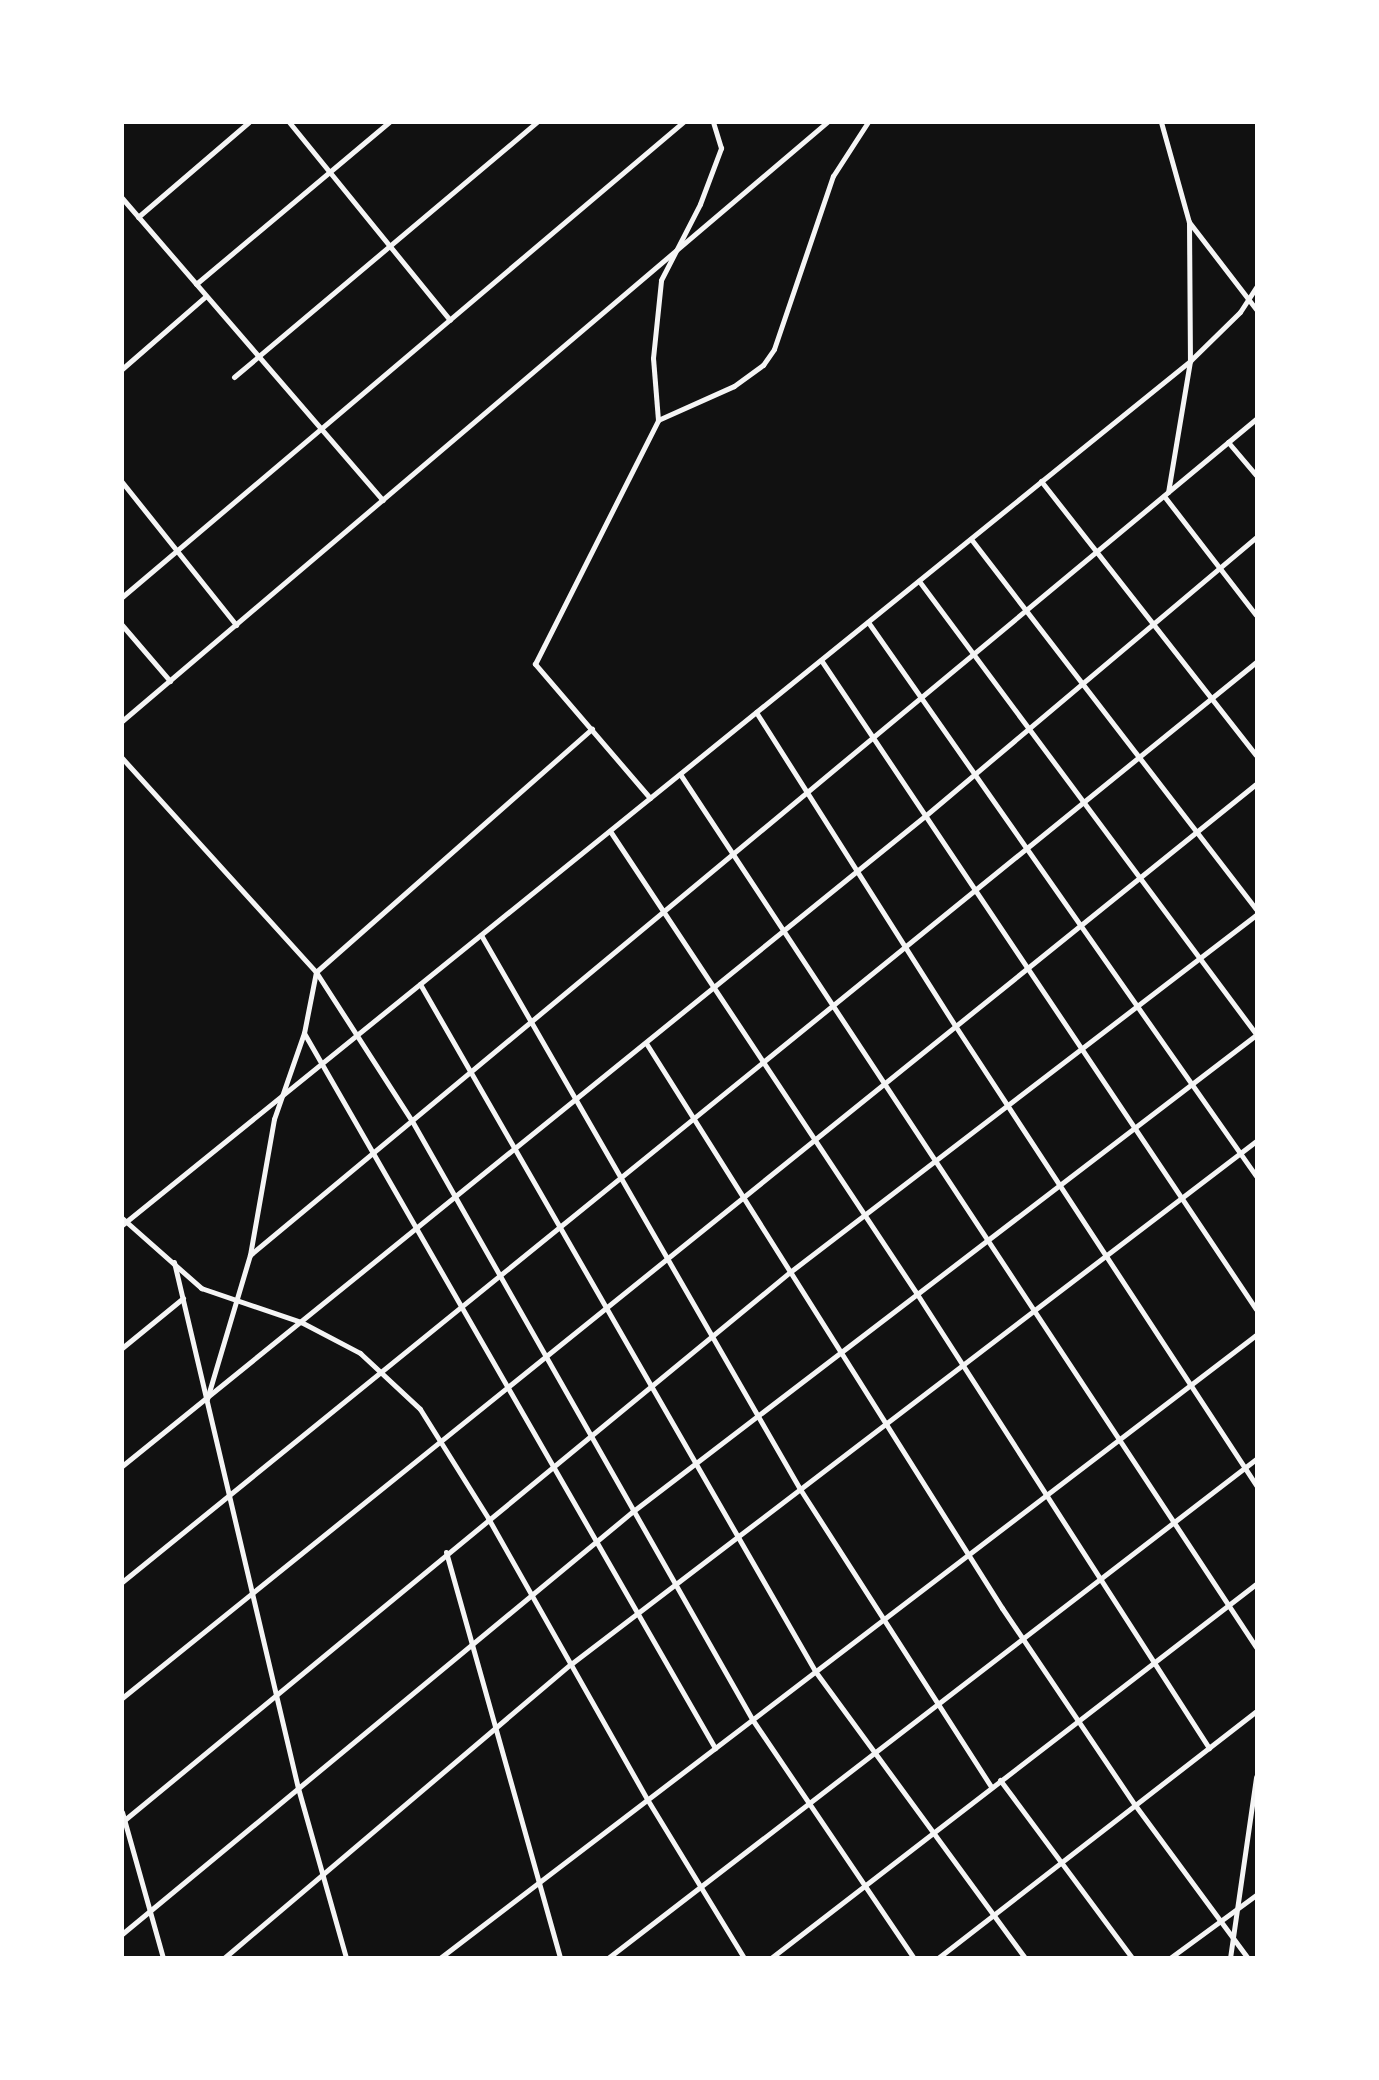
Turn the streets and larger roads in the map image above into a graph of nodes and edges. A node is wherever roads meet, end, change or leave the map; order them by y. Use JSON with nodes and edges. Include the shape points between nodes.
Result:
{"nodes":[{"id":1,"x":249,"y":122,"type":"edge"},
{"id":2,"x":289,"y":122,"type":"edge"},
{"id":3,"x":389,"y":122,"type":"edge"},
{"id":4,"x":537,"y":122,"type":"edge"},
{"id":5,"x":683,"y":122,"type":"edge"},
{"id":6,"x":713,"y":122,"type":"edge"},
{"id":7,"x":827,"y":122,"type":"edge"},
{"id":8,"x":868,"y":122,"type":"edge"},
{"id":9,"x":1161,"y":122,"type":"edge"},
{"id":10,"x":330,"y":172,"type":"junction"},
{"id":11,"x":122,"y":198,"type":"edge"},
{"id":12,"x":138,"y":218,"type":"junction"},
{"id":13,"x":1189,"y":222,"type":"junction"},
{"id":14,"x":390,"y":246,"type":"junction"},
{"id":15,"x":679,"y":248,"type":"junction"},
{"id":16,"x":196,"y":284,"type":"junction"},
{"id":17,"x":1256,"y":287,"type":"edge"},
{"id":18,"x":206,"y":296,"type":"junction"},
{"id":19,"x":1249,"y":299,"type":"junction"},
{"id":20,"x":1256,"y":309,"type":"edge"},
{"id":21,"x":450,"y":320,"type":"junction"},
{"id":22,"x":258,"y":356,"type":"junction"},
{"id":23,"x":1190,"y":361,"type":"junction"},
{"id":24,"x":122,"y":369,"type":"edge"},
{"id":25,"x":234,"y":377,"type":"dead end"},
{"id":26,"x":1256,"y":419,"type":"edge"},
{"id":27,"x":658,"y":420,"type":"junction"},
{"id":28,"x":321,"y":429,"type":"junction"},
{"id":29,"x":1228,"y":442,"type":"junction"},
{"id":30,"x":1256,"y":475,"type":"edge"},
{"id":31,"x":1041,"y":481,"type":"junction"},
{"id":32,"x":122,"y":482,"type":"edge"},
{"id":33,"x":1166,"y":494,"type":"junction"},
{"id":34,"x":383,"y":500,"type":"junction"},
{"id":35,"x":1256,"y":537,"type":"edge"},
{"id":36,"x":971,"y":538,"type":"junction"},
{"id":37,"x":177,"y":551,"type":"junction"},
{"id":38,"x":1097,"y":551,"type":"junction"},
{"id":39,"x":1220,"y":568,"type":"junction"},
{"id":40,"x":919,"y":581,"type":"junction"},
{"id":41,"x":122,"y":597,"type":"edge"},
{"id":42,"x":1026,"y":610,"type":"junction"},
{"id":43,"x":1256,"y":615,"type":"edge"},
{"id":44,"x":868,"y":622,"type":"junction"},
{"id":45,"x":1154,"y":623,"type":"junction"},
{"id":46,"x":122,"y":625,"type":"edge"},
{"id":47,"x":236,"y":625,"type":"junction"},
{"id":48,"x":975,"y":653,"type":"junction"},
{"id":49,"x":821,"y":660,"type":"junction"},
{"id":50,"x":1256,"y":662,"type":"edge"},
{"id":51,"x":170,"y":681,"type":"junction"},
{"id":52,"x":1082,"y":684,"type":"junction"},
{"id":53,"x":1213,"y":697,"type":"junction"},
{"id":54,"x":921,"y":698,"type":"junction"},
{"id":55,"x":757,"y":712,"type":"junction"},
{"id":56,"x":122,"y":721,"type":"edge"},
{"id":57,"x":1030,"y":728,"type":"junction"},
{"id":58,"x":592,"y":729,"type":"junction"},
{"id":59,"x":873,"y":738,"type":"junction"},
{"id":60,"x":1256,"y":755,"type":"edge"},
{"id":61,"x":122,"y":758,"type":"edge"},
{"id":62,"x":1140,"y":758,"type":"junction"},
{"id":63,"x":680,"y":774,"type":"junction"},
{"id":64,"x":975,"y":774,"type":"junction"},
{"id":65,"x":1256,"y":784,"type":"edge"},
{"id":66,"x":807,"y":793,"type":"junction"},
{"id":67,"x":650,"y":798,"type":"junction"},
{"id":68,"x":1085,"y":802,"type":"junction"},
{"id":69,"x":925,"y":816,"type":"junction"},
{"id":70,"x":610,"y":831,"type":"junction"},
{"id":71,"x":1197,"y":832,"type":"junction"},
{"id":72,"x":1027,"y":850,"type":"junction"},
{"id":73,"x":734,"y":853,"type":"junction"},
{"id":74,"x":857,"y":871,"type":"junction"},
{"id":75,"x":1141,"y":877,"type":"junction"},
{"id":76,"x":975,"y":892,"type":"junction"},
{"id":77,"x":1256,"y":909,"type":"edge"},
{"id":78,"x":663,"y":913,"type":"junction"},
{"id":79,"x":1256,"y":915,"type":"edge"},
{"id":80,"x":1081,"y":926,"type":"junction"},
{"id":81,"x":785,"y":930,"type":"junction"},
{"id":82,"x":481,"y":935,"type":"junction"},
{"id":83,"x":906,"y":948,"type":"junction"},
{"id":84,"x":1200,"y":958,"type":"junction"},
{"id":85,"x":1026,"y":970,"type":"junction"},
{"id":86,"x":316,"y":972,"type":"junction"},
{"id":87,"x":420,"y":984,"type":"junction"},
{"id":88,"x":713,"y":988,"type":"junction"},
{"id":89,"x":835,"y":1006,"type":"junction"},
{"id":90,"x":1137,"y":1007,"type":"junction"},
{"id":91,"x":531,"y":1022,"type":"junction"},
{"id":92,"x":956,"y":1027,"type":"junction"},
{"id":93,"x":304,"y":1033,"type":"junction"},
{"id":94,"x":1256,"y":1034,"type":"edge"},
{"id":95,"x":357,"y":1035,"type":"junction"},
{"id":96,"x":646,"y":1043,"type":"junction"},
{"id":97,"x":1080,"y":1050,"type":"junction"},
{"id":98,"x":322,"y":1063,"type":"junction"},
{"id":99,"x":764,"y":1064,"type":"junction"},
{"id":100,"x":471,"y":1071,"type":"junction"},
{"id":101,"x":886,"y":1084,"type":"junction"},
{"id":102,"x":1192,"y":1084,"type":"junction"},
{"id":103,"x":282,"y":1095,"type":"junction"},
{"id":104,"x":576,"y":1099,"type":"junction"},
{"id":105,"x":1007,"y":1106,"type":"junction"},
{"id":106,"x":694,"y":1120,"type":"junction"},
{"id":107,"x":412,"y":1121,"type":"junction"},
{"id":108,"x":1132,"y":1130,"type":"junction"},
{"id":109,"x":815,"y":1141,"type":"junction"},
{"id":110,"x":1256,"y":1141,"type":"edge"},
{"id":111,"x":515,"y":1149,"type":"junction"},
{"id":112,"x":374,"y":1152,"type":"junction"},
{"id":113,"x":1241,"y":1154,"type":"junction"},
{"id":114,"x":936,"y":1160,"type":"junction"},
{"id":115,"x":1256,"y":1176,"type":"edge"},
{"id":116,"x":622,"y":1180,"type":"junction"},
{"id":117,"x":1060,"y":1185,"type":"junction"},
{"id":118,"x":455,"y":1197,"type":"junction"},
{"id":119,"x":743,"y":1198,"type":"junction"},
{"id":120,"x":1180,"y":1200,"type":"junction"},
{"id":121,"x":864,"y":1215,"type":"junction"},
{"id":122,"x":124,"y":1222,"type":"edge"},
{"id":123,"x":418,"y":1228,"type":"junction"},
{"id":124,"x":561,"y":1228,"type":"junction"},
{"id":125,"x":989,"y":1239,"type":"junction"},
{"id":126,"x":250,"y":1255,"type":"junction"},
{"id":127,"x":1106,"y":1256,"type":"junction"},
{"id":128,"x":668,"y":1258,"type":"junction"},
{"id":129,"x":174,"y":1262,"type":"junction"},
{"id":130,"x":790,"y":1272,"type":"junction"},
{"id":131,"x":500,"y":1278,"type":"junction"},
{"id":132,"x":917,"y":1294,"type":"junction"},
{"id":133,"x":183,"y":1298,"type":"junction"},
{"id":134,"x":238,"y":1301,"type":"junction"},
{"id":135,"x":606,"y":1307,"type":"junction"},
{"id":136,"x":463,"y":1308,"type":"junction"},
{"id":137,"x":1256,"y":1309,"type":"edge"},
{"id":138,"x":1035,"y":1310,"type":"junction"},
{"id":139,"x":301,"y":1322,"type":"junction"},
{"id":140,"x":711,"y":1335,"type":"junction"},
{"id":141,"x":1256,"y":1335,"type":"edge"},
{"id":142,"x":122,"y":1348,"type":"edge"},
{"id":143,"x":841,"y":1353,"type":"junction"},
{"id":144,"x":545,"y":1357,"type":"junction"},
{"id":145,"x":962,"y":1365,"type":"junction"},
{"id":146,"x":383,"y":1372,"type":"junction"},
{"id":147,"x":651,"y":1385,"type":"junction"},
{"id":148,"x":1191,"y":1385,"type":"junction"},
{"id":149,"x":508,"y":1386,"type":"junction"},
{"id":150,"x":207,"y":1399,"type":"junction"},
{"id":151,"x":758,"y":1415,"type":"junction"},
{"id":152,"x":886,"y":1424,"type":"junction"},
{"id":153,"x":589,"y":1436,"type":"junction"},
{"id":154,"x":1121,"y":1439,"type":"junction"},
{"id":155,"x":440,"y":1441,"type":"junction"},
{"id":156,"x":1256,"y":1459,"type":"edge"},
{"id":157,"x":696,"y":1464,"type":"junction"},
{"id":158,"x":122,"y":1466,"type":"edge"},
{"id":159,"x":553,"y":1466,"type":"junction"},
{"id":160,"x":1245,"y":1468,"type":"junction"},
{"id":161,"x":1256,"y":1485,"type":"edge"},
{"id":162,"x":800,"y":1489,"type":"junction"},
{"id":163,"x":1045,"y":1496,"type":"junction"},
{"id":164,"x":228,"y":1497,"type":"junction"},
{"id":165,"x":632,"y":1512,"type":"junction"},
{"id":166,"x":488,"y":1518,"type":"junction"},
{"id":167,"x":1174,"y":1521,"type":"junction"},
{"id":168,"x":738,"y":1536,"type":"junction"},
{"id":169,"x":597,"y":1542,"type":"junction"},
{"id":170,"x":446,"y":1552,"type":"junction"},
{"id":171,"x":968,"y":1555,"type":"junction"},
{"id":172,"x":1098,"y":1578,"type":"junction"},
{"id":173,"x":122,"y":1582,"type":"edge"},
{"id":174,"x":1256,"y":1584,"type":"edge"},
{"id":175,"x":673,"y":1586,"type":"junction"},
{"id":176,"x":252,"y":1591,"type":"junction"},
{"id":177,"x":532,"y":1595,"type":"junction"},
{"id":178,"x":1228,"y":1604,"type":"junction"},
{"id":179,"x":638,"y":1613,"type":"junction"},
{"id":180,"x":882,"y":1621,"type":"junction"},
{"id":181,"x":1021,"y":1636,"type":"junction"},
{"id":182,"x":473,"y":1644,"type":"junction"},
{"id":183,"x":1256,"y":1647,"type":"edge"},
{"id":184,"x":1153,"y":1662,"type":"junction"},
{"id":185,"x":571,"y":1664,"type":"junction"},
{"id":186,"x":815,"y":1671,"type":"junction"},
{"id":187,"x":277,"y":1690,"type":"junction"},
{"id":188,"x":122,"y":1698,"type":"edge"},
{"id":189,"x":935,"y":1702,"type":"junction"},
{"id":190,"x":1256,"y":1712,"type":"edge"},
{"id":191,"x":752,"y":1719,"type":"junction"},
{"id":192,"x":1078,"y":1720,"type":"junction"},
{"id":193,"x":497,"y":1726,"type":"junction"},
{"id":194,"x":715,"y":1748,"type":"junction"},
{"id":195,"x":1209,"y":1748,"type":"junction"},
{"id":196,"x":872,"y":1751,"type":"junction"},
{"id":197,"x":1256,"y":1777,"type":"edge"},
{"id":198,"x":1000,"y":1780,"type":"junction"},
{"id":199,"x":990,"y":1787,"type":"junction"},
{"id":200,"x":299,"y":1788,"type":"junction"},
{"id":201,"x":648,"y":1799,"type":"junction"},
{"id":202,"x":1255,"y":1799,"type":"edge"},
{"id":203,"x":807,"y":1802,"type":"junction"},
{"id":204,"x":1135,"y":1805,"type":"junction"},
{"id":205,"x":122,"y":1812,"type":"edge"},
{"id":206,"x":124,"y":1821,"type":"edge"},
{"id":207,"x":932,"y":1832,"type":"junction"},
{"id":208,"x":1062,"y":1862,"type":"junction"},
{"id":209,"x":326,"y":1874,"type":"junction"},
{"id":210,"x":541,"y":1881,"type":"junction"},
{"id":211,"x":700,"y":1885,"type":"junction"},
{"id":212,"x":864,"y":1885,"type":"junction"},
{"id":213,"x":1256,"y":1895,"type":"edge"},
{"id":214,"x":1237,"y":1909,"type":"junction"},
{"id":215,"x":149,"y":1911,"type":"junction"},
{"id":216,"x":993,"y":1915,"type":"junction"},
{"id":217,"x":1221,"y":1922,"type":"junction"},
{"id":218,"x":122,"y":1934,"type":"edge"},
{"id":219,"x":1233,"y":1937,"type":"junction"},
{"id":220,"x":163,"y":1958,"type":"edge"},
{"id":221,"x":224,"y":1958,"type":"edge"},
{"id":222,"x":346,"y":1958,"type":"edge"},
{"id":223,"x":440,"y":1958,"type":"edge"},
{"id":224,"x":560,"y":1958,"type":"edge"},
{"id":225,"x":608,"y":1958,"type":"edge"},
{"id":226,"x":744,"y":1958,"type":"edge"},
{"id":227,"x":771,"y":1958,"type":"edge"},
{"id":228,"x":914,"y":1958,"type":"edge"},
{"id":229,"x":938,"y":1958,"type":"edge"},
{"id":230,"x":1025,"y":1958,"type":"edge"},
{"id":231,"x":1132,"y":1958,"type":"edge"},
{"id":232,"x":1170,"y":1958,"type":"edge"},
{"id":233,"x":1230,"y":1958,"type":"edge"},
{"id":234,"x":1248,"y":1958,"type":"edge"}],
"edges":[{"from":1,"to":12,"type":"street"},
{"from":2,"to":10,"type":"street"},
{"from":3,"to":10,"type":"street"},
{"from":4,"to":14,"type":"street"},
{"from":5,"to":21,"type":"street"},
{"from":6,"to":15,"type":"street","via":[[721,148]]},
{"from":7,"to":15,"type":"street"},
{"from":8,"to":27,"type":"street","via":[[833,176],[774,349],[763,365],[734,386]]},
{"from":9,"to":13,"type":"street"},
{"from":10,"to":14,"type":"street"},
{"from":10,"to":16,"type":"street"},
{"from":11,"to":12,"type":"street"},
{"from":12,"to":16,"type":"street"},
{"from":13,"to":19,"type":"street"},
{"from":13,"to":23,"type":"street"},
{"from":14,"to":21,"type":"street"},
{"from":14,"to":22,"type":"street"},
{"from":15,"to":27,"type":"street","via":[[661,280],[653,358]]},
{"from":15,"to":34,"type":"street"},
{"from":16,"to":18,"type":"street"},
{"from":17,"to":19,"type":"street"},
{"from":18,"to":22,"type":"street"},
{"from":18,"to":24,"type":"street"},
{"from":19,"to":20,"type":"street"},
{"from":19,"to":23,"type":"street"},
{"from":21,"to":28,"type":"street"},
{"from":22,"to":25,"type":"street"},
{"from":22,"to":28,"type":"street"},
{"from":23,"to":31,"type":"street"},
{"from":23,"to":33,"type":"street"},
{"from":26,"to":29,"type":"street"},
{"from":27,"to":58,"type":"street","via":[[535,664]]},
{"from":28,"to":34,"type":"street"},
{"from":28,"to":37,"type":"street"},
{"from":29,"to":30,"type":"street"},
{"from":29,"to":33,"type":"street"},
{"from":31,"to":36,"type":"street"},
{"from":31,"to":38,"type":"street"},
{"from":32,"to":37,"type":"street"},
{"from":33,"to":38,"type":"street"},
{"from":33,"to":39,"type":"street"},
{"from":34,"to":47,"type":"street"},
{"from":35,"to":39,"type":"street"},
{"from":36,"to":40,"type":"street"},
{"from":36,"to":42,"type":"street"},
{"from":37,"to":41,"type":"street"},
{"from":37,"to":47,"type":"street"},
{"from":38,"to":42,"type":"street"},
{"from":38,"to":45,"type":"street"},
{"from":39,"to":43,"type":"street"},
{"from":39,"to":45,"type":"street"},
{"from":40,"to":44,"type":"street"},
{"from":40,"to":48,"type":"street"},
{"from":42,"to":48,"type":"street"},
{"from":42,"to":52,"type":"street"},
{"from":44,"to":49,"type":"street"},
{"from":44,"to":54,"type":"street"},
{"from":45,"to":52,"type":"street"},
{"from":45,"to":53,"type":"street"},
{"from":46,"to":51,"type":"street"},
{"from":47,"to":51,"type":"street"},
{"from":48,"to":54,"type":"street"},
{"from":48,"to":57,"type":"street"},
{"from":49,"to":55,"type":"street"},
{"from":49,"to":59,"type":"street"},
{"from":50,"to":53,"type":"street"},
{"from":51,"to":56,"type":"street"},
{"from":52,"to":57,"type":"street"},
{"from":52,"to":62,"type":"street"},
{"from":53,"to":60,"type":"street"},
{"from":53,"to":62,"type":"street"},
{"from":54,"to":59,"type":"street"},
{"from":54,"to":64,"type":"street"},
{"from":55,"to":63,"type":"street"},
{"from":55,"to":66,"type":"street"},
{"from":57,"to":64,"type":"street"},
{"from":57,"to":68,"type":"street"},
{"from":58,"to":67,"type":"street"},
{"from":58,"to":86,"type":"street"},
{"from":59,"to":66,"type":"street"},
{"from":59,"to":69,"type":"street"},
{"from":61,"to":86,"type":"street"},
{"from":62,"to":68,"type":"street"},
{"from":62,"to":71,"type":"street"},
{"from":63,"to":67,"type":"street"},
{"from":63,"to":73,"type":"street"},
{"from":64,"to":69,"type":"street"},
{"from":64,"to":72,"type":"street"},
{"from":65,"to":71,"type":"street"},
{"from":66,"to":73,"type":"street"},
{"from":66,"to":74,"type":"street"},
{"from":67,"to":70,"type":"street"},
{"from":68,"to":72,"type":"street"},
{"from":68,"to":75,"type":"street"},
{"from":69,"to":74,"type":"street"},
{"from":69,"to":76,"type":"street"},
{"from":70,"to":78,"type":"street"},
{"from":70,"to":82,"type":"street"},
{"from":71,"to":75,"type":"street"},
{"from":71,"to":77,"type":"street"},
{"from":72,"to":76,"type":"street"},
{"from":72,"to":80,"type":"street"},
{"from":73,"to":78,"type":"street"},
{"from":73,"to":81,"type":"street"},
{"from":74,"to":81,"type":"street"},
{"from":74,"to":83,"type":"street"},
{"from":75,"to":80,"type":"street"},
{"from":75,"to":84,"type":"street"},
{"from":76,"to":83,"type":"street"},
{"from":76,"to":85,"type":"street"},
{"from":78,"to":88,"type":"street"},
{"from":78,"to":91,"type":"street"},
{"from":79,"to":84,"type":"street"},
{"from":80,"to":85,"type":"street"},
{"from":80,"to":90,"type":"street"},
{"from":81,"to":88,"type":"street"},
{"from":81,"to":89,"type":"street"},
{"from":82,"to":87,"type":"street"},
{"from":82,"to":91,"type":"street"},
{"from":83,"to":89,"type":"street"},
{"from":83,"to":92,"type":"street"},
{"from":84,"to":90,"type":"street"},
{"from":84,"to":94,"type":"street"},
{"from":85,"to":92,"type":"street"},
{"from":85,"to":97,"type":"street"},
{"from":86,"to":93,"type":"street"},
{"from":86,"to":95,"type":"street"},
{"from":87,"to":95,"type":"street"},
{"from":87,"to":100,"type":"street"},
{"from":88,"to":96,"type":"street"},
{"from":88,"to":99,"type":"street"},
{"from":89,"to":99,"type":"street"},
{"from":89,"to":101,"type":"street"},
{"from":90,"to":97,"type":"street"},
{"from":90,"to":102,"type":"street"},
{"from":91,"to":100,"type":"street"},
{"from":91,"to":104,"type":"street"},
{"from":92,"to":101,"type":"street"},
{"from":92,"to":105,"type":"street"},
{"from":93,"to":98,"type":"street"},
{"from":93,"to":103,"type":"street"},
{"from":94,"to":102,"type":"street"},
{"from":95,"to":98,"type":"street"},
{"from":95,"to":107,"type":"street"},
{"from":96,"to":104,"type":"street"},
{"from":96,"to":106,"type":"street"},
{"from":97,"to":105,"type":"street"},
{"from":97,"to":108,"type":"street"},
{"from":98,"to":103,"type":"street"},
{"from":98,"to":112,"type":"street"},
{"from":99,"to":106,"type":"street"},
{"from":99,"to":109,"type":"street"},
{"from":100,"to":107,"type":"street"},
{"from":100,"to":111,"type":"street"},
{"from":101,"to":109,"type":"street"},
{"from":101,"to":114,"type":"street"},
{"from":102,"to":108,"type":"street"},
{"from":102,"to":113,"type":"street"},
{"from":103,"to":122,"type":"street"},
{"from":103,"to":126,"type":"street"},
{"from":104,"to":111,"type":"street"},
{"from":104,"to":116,"type":"street"},
{"from":105,"to":114,"type":"street"},
{"from":105,"to":117,"type":"street"},
{"from":106,"to":116,"type":"street"},
{"from":106,"to":119,"type":"street"},
{"from":107,"to":112,"type":"street"},
{"from":107,"to":118,"type":"street"},
{"from":108,"to":117,"type":"street"},
{"from":108,"to":120,"type":"street"},
{"from":109,"to":119,"type":"street"},
{"from":109,"to":121,"type":"street"},
{"from":110,"to":113,"type":"street"},
{"from":111,"to":118,"type":"street"},
{"from":111,"to":124,"type":"street"},
{"from":112,"to":123,"type":"street"},
{"from":112,"to":126,"type":"street"},
{"from":113,"to":115,"type":"street"},
{"from":113,"to":120,"type":"street"},
{"from":114,"to":121,"type":"street"},
{"from":114,"to":125,"type":"street"},
{"from":116,"to":124,"type":"street"},
{"from":116,"to":128,"type":"street"},
{"from":117,"to":125,"type":"street"},
{"from":117,"to":127,"type":"street"},
{"from":118,"to":123,"type":"street"},
{"from":118,"to":131,"type":"street"},
{"from":119,"to":128,"type":"street"},
{"from":119,"to":130,"type":"street"},
{"from":120,"to":127,"type":"street"},
{"from":120,"to":137,"type":"street"},
{"from":121,"to":130,"type":"street"},
{"from":121,"to":132,"type":"street"},
{"from":122,"to":129,"type":"street"},
{"from":123,"to":136,"type":"street"},
{"from":123,"to":139,"type":"street"},
{"from":124,"to":131,"type":"street"},
{"from":124,"to":135,"type":"street"},
{"from":125,"to":132,"type":"street"},
{"from":125,"to":138,"type":"street"},
{"from":126,"to":134,"type":"street"},
{"from":127,"to":138,"type":"street"},
{"from":127,"to":148,"type":"street"},
{"from":128,"to":135,"type":"street"},
{"from":128,"to":140,"type":"street"},
{"from":129,"to":133,"type":"street"},
{"from":129,"to":134,"type":"street","via":[[201,1288]]},
{"from":130,"to":140,"type":"street"},
{"from":130,"to":143,"type":"street"},
{"from":131,"to":136,"type":"street"},
{"from":131,"to":144,"type":"street"},
{"from":132,"to":143,"type":"street"},
{"from":132,"to":145,"type":"street"},
{"from":133,"to":142,"type":"street"},
{"from":133,"to":150,"type":"street"},
{"from":134,"to":139,"type":"street"},
{"from":134,"to":150,"type":"street"},
{"from":135,"to":144,"type":"street"},
{"from":135,"to":147,"type":"street"},
{"from":136,"to":146,"type":"street"},
{"from":136,"to":149,"type":"street"},
{"from":138,"to":145,"type":"street"},
{"from":138,"to":154,"type":"street"},
{"from":139,"to":146,"type":"street","via":[[360,1353]]},
{"from":139,"to":150,"type":"street"},
{"from":140,"to":147,"type":"street"},
{"from":140,"to":151,"type":"street"},
{"from":141,"to":148,"type":"street"},
{"from":143,"to":151,"type":"street"},
{"from":143,"to":152,"type":"street"},
{"from":144,"to":149,"type":"street"},
{"from":144,"to":153,"type":"street"},
{"from":145,"to":152,"type":"street"},
{"from":145,"to":163,"type":"street"},
{"from":146,"to":155,"type":"street","via":[[420,1409]]},
{"from":146,"to":164,"type":"street"},
{"from":147,"to":153,"type":"street"},
{"from":147,"to":157,"type":"street"},
{"from":148,"to":154,"type":"street"},
{"from":148,"to":160,"type":"street"},
{"from":149,"to":155,"type":"street"},
{"from":149,"to":159,"type":"street"},
{"from":150,"to":158,"type":"street"},
{"from":150,"to":164,"type":"street"},
{"from":151,"to":157,"type":"street"},
{"from":151,"to":162,"type":"street"},
{"from":152,"to":162,"type":"street"},
{"from":152,"to":171,"type":"street"},
{"from":153,"to":159,"type":"street"},
{"from":153,"to":165,"type":"street"},
{"from":154,"to":163,"type":"street"},
{"from":154,"to":167,"type":"street"},
{"from":155,"to":166,"type":"street"},
{"from":155,"to":176,"type":"street"},
{"from":156,"to":160,"type":"street"},
{"from":157,"to":165,"type":"street"},
{"from":157,"to":168,"type":"street"},
{"from":159,"to":166,"type":"street"},
{"from":159,"to":169,"type":"street"},
{"from":160,"to":161,"type":"street"},
{"from":160,"to":167,"type":"street"},
{"from":162,"to":168,"type":"street"},
{"from":162,"to":180,"type":"street"},
{"from":163,"to":171,"type":"street"},
{"from":163,"to":172,"type":"street"},
{"from":164,"to":173,"type":"street"},
{"from":164,"to":176,"type":"street"},
{"from":165,"to":169,"type":"street"},
{"from":165,"to":175,"type":"street"},
{"from":166,"to":170,"type":"street"},
{"from":166,"to":177,"type":"street"},
{"from":167,"to":172,"type":"street"},
{"from":167,"to":178,"type":"street"},
{"from":168,"to":175,"type":"street"},
{"from":168,"to":186,"type":"street"},
{"from":169,"to":177,"type":"street"},
{"from":169,"to":179,"type":"street"},
{"from":170,"to":182,"type":"street"},
{"from":170,"to":187,"type":"street"},
{"from":171,"to":180,"type":"street"},
{"from":171,"to":181,"type":"street"},
{"from":172,"to":181,"type":"street"},
{"from":172,"to":184,"type":"street"},
{"from":174,"to":178,"type":"street"},
{"from":175,"to":179,"type":"street"},
{"from":175,"to":191,"type":"street"},
{"from":176,"to":187,"type":"street"},
{"from":176,"to":188,"type":"street"},
{"from":177,"to":182,"type":"street"},
{"from":177,"to":185,"type":"street"},
{"from":178,"to":183,"type":"street"},
{"from":178,"to":184,"type":"street"},
{"from":179,"to":185,"type":"street"},
{"from":179,"to":194,"type":"street"},
{"from":180,"to":186,"type":"street"},
{"from":180,"to":189,"type":"street"},
{"from":181,"to":189,"type":"street"},
{"from":181,"to":192,"type":"street"},
{"from":182,"to":193,"type":"street"},
{"from":182,"to":200,"type":"street"},
{"from":184,"to":192,"type":"street"},
{"from":184,"to":195,"type":"street"},
{"from":185,"to":193,"type":"street"},
{"from":185,"to":201,"type":"street"},
{"from":186,"to":191,"type":"street"},
{"from":186,"to":196,"type":"street"},
{"from":187,"to":200,"type":"street"},
{"from":187,"to":206,"type":"street"},
{"from":189,"to":196,"type":"street"},
{"from":189,"to":199,"type":"street"},
{"from":190,"to":195,"type":"street"},
{"from":191,"to":194,"type":"street"},
{"from":191,"to":203,"type":"street"},
{"from":192,"to":198,"type":"street"},
{"from":192,"to":204,"type":"street"},
{"from":193,"to":209,"type":"street"},
{"from":193,"to":210,"type":"street"},
{"from":194,"to":201,"type":"street"},
{"from":195,"to":204,"type":"street"},
{"from":196,"to":203,"type":"street"},
{"from":196,"to":207,"type":"street"},
{"from":197,"to":202,"type":"street"},
{"from":198,"to":199,"type":"street"},
{"from":198,"to":208,"type":"street"},
{"from":199,"to":207,"type":"street"},
{"from":200,"to":209,"type":"street"},
{"from":200,"to":215,"type":"street"},
{"from":201,"to":210,"type":"street"},
{"from":201,"to":211,"type":"street"},
{"from":202,"to":214,"type":"street"},
{"from":203,"to":211,"type":"street"},
{"from":203,"to":212,"type":"street"},
{"from":204,"to":208,"type":"street"},
{"from":204,"to":217,"type":"street"},
{"from":205,"to":206,"type":"street"},
{"from":206,"to":215,"type":"street"},
{"from":207,"to":212,"type":"street"},
{"from":207,"to":216,"type":"street"},
{"from":208,"to":216,"type":"street"},
{"from":208,"to":231,"type":"street"},
{"from":209,"to":221,"type":"street"},
{"from":209,"to":222,"type":"street"},
{"from":210,"to":223,"type":"street"},
{"from":210,"to":224,"type":"street"},
{"from":211,"to":225,"type":"street"},
{"from":211,"to":226,"type":"street"},
{"from":212,"to":227,"type":"street"},
{"from":212,"to":228,"type":"street"},
{"from":213,"to":214,"type":"street"},
{"from":214,"to":217,"type":"street"},
{"from":214,"to":219,"type":"street"},
{"from":215,"to":218,"type":"street"},
{"from":215,"to":220,"type":"street"},
{"from":216,"to":229,"type":"street"},
{"from":216,"to":230,"type":"street"},
{"from":217,"to":219,"type":"street"},
{"from":217,"to":232,"type":"street"},
{"from":219,"to":233,"type":"street"},
{"from":219,"to":234,"type":"street"}]}
